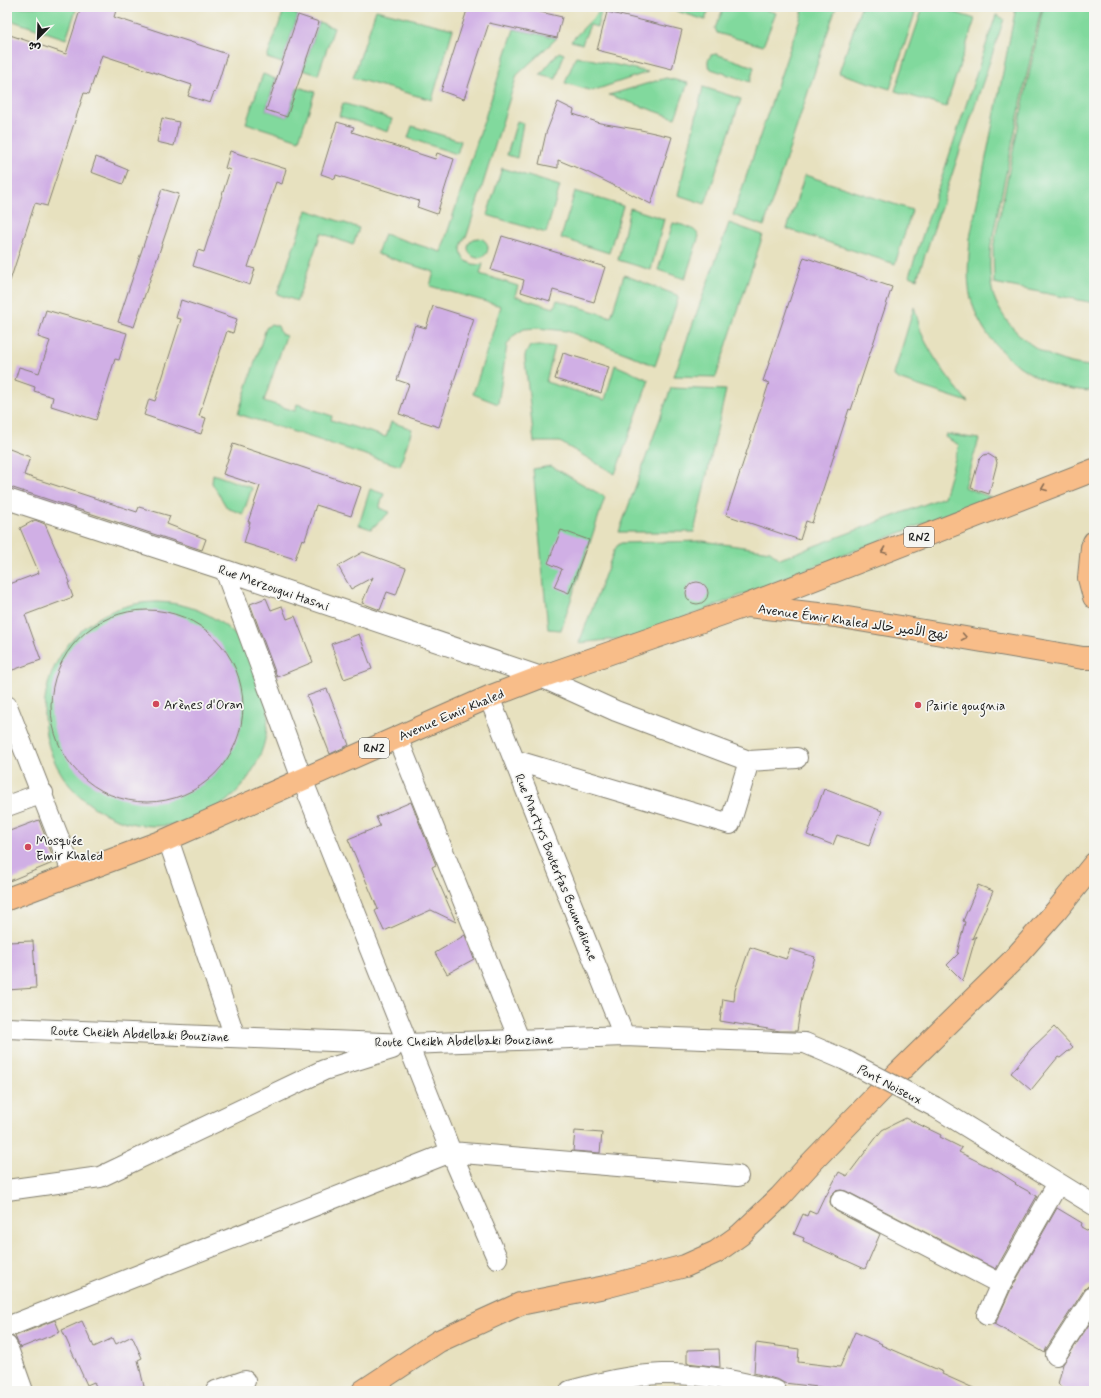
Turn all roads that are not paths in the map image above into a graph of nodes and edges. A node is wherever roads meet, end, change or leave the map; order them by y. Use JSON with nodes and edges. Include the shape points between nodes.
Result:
{"nodes":[{"id":1,"x":1094,"y":470,"type":"edge"},
{"id":2,"x":1094,"y":475,"type":"edge"},
{"id":3,"x":1070,"y":478,"type":"junction"},
{"id":4,"x":7,"y":499,"type":"edge"},
{"id":5,"x":1094,"y":542,"type":"edge"},
{"id":6,"x":225,"y":570,"type":"junction"},
{"id":7,"x":1094,"y":597,"type":"edge"},
{"id":8,"x":745,"y":606,"type":"junction"},
{"id":9,"x":1090,"y":660,"type":"edge"},
{"id":10,"x":541,"y":676,"type":"junction"},
{"id":11,"x":489,"y":697,"type":"junction"},
{"id":12,"x":7,"y":706,"type":"edge"},
{"id":13,"x":397,"y":737,"type":"junction"},
{"id":14,"x":797,"y":758,"type":"dead end"},
{"id":15,"x":514,"y":760,"type":"junction"},
{"id":16,"x":749,"y":761,"type":"junction"},
{"id":17,"x":302,"y":779,"type":"junction"},
{"id":18,"x":43,"y":793,"type":"junction"},
{"id":19,"x":7,"y":806,"type":"edge"},
{"id":20,"x":168,"y":838,"type":"junction"},
{"id":21,"x":1094,"y":864,"type":"edge"},
{"id":22,"x":73,"y":874,"type":"junction"},
{"id":23,"x":7,"y":899,"type":"edge"},
{"id":24,"x":7,"y":1028,"type":"edge"},
{"id":25,"x":624,"y":1036,"type":"junction"},
{"id":26,"x":235,"y":1037,"type":"junction"},
{"id":27,"x":519,"y":1039,"type":"junction"},
{"id":28,"x":408,"y":1044,"type":"junction"},
{"id":29,"x":845,"y":1060,"type":"joint"},
{"id":30,"x":451,"y":1152,"type":"junction"},
{"id":31,"x":738,"y":1176,"type":"dead end"},
{"id":32,"x":1058,"y":1183,"type":"junction"},
{"id":33,"x":7,"y":1190,"type":"edge"},
{"id":34,"x":841,"y":1201,"type":"dead end"},
{"id":35,"x":1094,"y":1205,"type":"edge"},
{"id":36,"x":496,"y":1258,"type":"dead end"},
{"id":37,"x":1001,"y":1284,"type":"junction"},
{"id":38,"x":1094,"y":1296,"type":"edge"},
{"id":39,"x":986,"y":1315,"type":"dead end"},
{"id":40,"x":7,"y":1327,"type":"edge"},
{"id":41,"x":7,"y":1346,"type":"edge"},
{"id":42,"x":1056,"y":1355,"type":"dead end"},
{"id":43,"x":245,"y":1381,"type":"dead end"},
{"id":44,"x":601,"y":1387,"type":"edge"},
{"id":45,"x":23,"y":1391,"type":"edge"},
{"id":46,"x":216,"y":1391,"type":"edge"},
{"id":47,"x":363,"y":1391,"type":"edge"},
{"id":48,"x":570,"y":1391,"type":"edge"},
{"id":49,"x":776,"y":1391,"type":"edge"}],
"edges":[{"from":1,"to":3,"type":"main road","name":"Avenue Émir Khaled نهج الأمير خالد","number":"RN2"},
{"from":2,"to":3,"type":"main road","number":"RN2"},
{"from":3,"to":8,"type":"main road","name":"Avenue Émir Khaled نهج الأمير خالد","number":"RN2","one_way":true},
{"from":4,"to":6,"type":"street","name":"Rue Merzougui Hasni"},
{"from":5,"to":7,"type":"main road","via":[[1089,578]]},
{"from":6,"to":10,"type":"street","name":"Rue Merzougui Hasni"},
{"from":6,"to":17,"type":"street"},
{"from":8,"to":9,"type":"main road","name":"Avenue Émir Khaled نهج الأمير خالد","number":"RN2","one_way":true,"via":[[836,616]]},
{"from":8,"to":10,"type":"main road","name":"Avenue Emir Khaled","number":"RN2"},
{"from":10,"to":11,"type":"main road","name":"Avenue Emir Khaled","number":"RN2"},
{"from":10,"to":16,"type":"street","name":"Rue Merzougui Hasni","via":[[616,711]]},
{"from":11,"to":13,"type":"main road","name":"Avenue Emir Khaled","number":"RN2"},
{"from":11,"to":15,"type":"street","name":"Rue Martyrs Bouterfas Boumediene"},
{"from":12,"to":18,"type":"street"},
{"from":13,"to":17,"type":"main road","name":"Avenue Emir Khaled","number":"RN2"},
{"from":13,"to":27,"type":"street"},
{"from":14,"to":16,"type":"street"},
{"from":15,"to":16,"type":"street","via":[[730,824]]},
{"from":15,"to":25,"type":"street","name":"Rue Martyrs Bouterfas Boumediene"},
{"from":17,"to":20,"type":"main road","name":"Avenue Emir Khaled","number":"RN2"},
{"from":17,"to":28,"type":"street"},
{"from":18,"to":19,"type":"street"},
{"from":18,"to":22,"type":"street"},
{"from":20,"to":22,"type":"main road","name":"Avenue Emir Khaled","number":"RN2"},
{"from":20,"to":26,"type":"street"},
{"from":21,"to":47,"type":"main road","via":[[1012,961],[740,1235],[716,1252],[685,1266],[605,1287],[520,1304],[439,1341]]},
{"from":22,"to":23,"type":"main road","name":"Avenue Emir Khaled","number":"RN2"},
{"from":24,"to":26,"type":"street","name":"Route Cheikh Abdelbaki Bouziane"},
{"from":25,"to":27,"type":"street","name":"Route Cheikh Abdelbaki Bouziane"},
{"from":25,"to":29,"type":"street","name":"Route Cheikh Abdelbaki Bouziane","via":[[805,1043]]},
{"from":26,"to":28,"type":"street","name":"Route Cheikh Abdelbaki Bouziane"},
{"from":27,"to":28,"type":"street","name":"Route Cheikh Abdelbaki Bouziane"},
{"from":28,"to":30,"type":"street"},
{"from":28,"to":33,"type":"street","via":[[324,1070],[100,1177]]},
{"from":29,"to":32,"type":"street","name":"Pont Noiseux","bridge":true,"via":[[935,1107]]},
{"from":30,"to":31,"type":"street"},
{"from":30,"to":36,"type":"street"},
{"from":30,"to":40,"type":"street"},
{"from":32,"to":35,"type":"street"},
{"from":32,"to":37,"type":"street"},
{"from":34,"to":37,"type":"street"},
{"from":37,"to":39,"type":"street"},
{"from":38,"to":42,"type":"street"},
{"from":41,"to":45,"type":"street"},
{"from":43,"to":46,"type":"street"},
{"from":44,"to":48,"type":"street"},
{"from":44,"to":49,"type":"street","via":[[632,1377],[663,1374],[698,1375]]}]}
